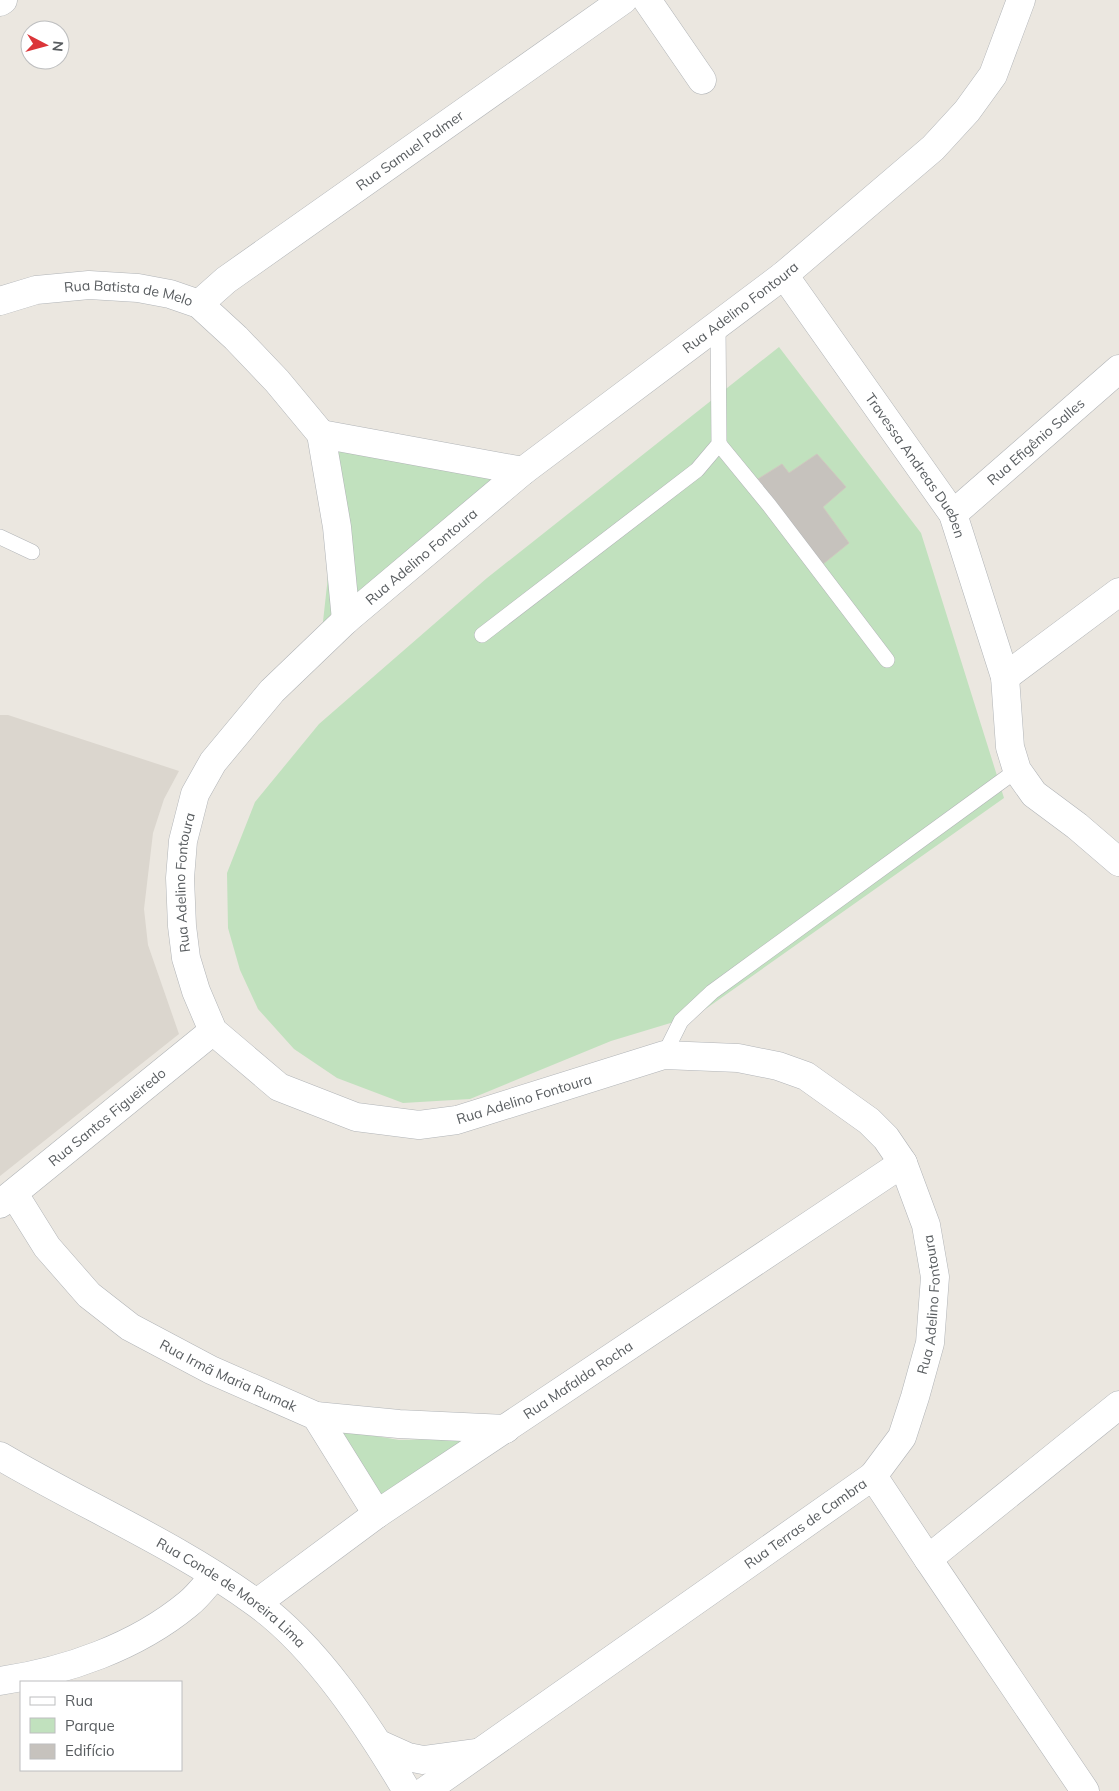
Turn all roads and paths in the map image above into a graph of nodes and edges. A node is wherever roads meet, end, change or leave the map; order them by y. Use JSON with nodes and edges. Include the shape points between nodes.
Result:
{"nodes":[{"id":1,"x":623,"y":0,"type":"edge"},
{"id":2,"x":647,"y":0,"type":"edge"},
{"id":3,"x":1021,"y":0,"type":"edge"},
{"id":4,"x":702,"y":80,"type":"dead end"},
{"id":5,"x":784,"y":275,"type":"junction"},
{"id":6,"x":0,"y":301,"type":"edge"},
{"id":7,"x":199,"y":304,"type":"junction"},
{"id":8,"x":718,"y":325,"type":"junction"},
{"id":9,"x":1119,"y":369,"type":"edge"},
{"id":10,"x":321,"y":434,"type":"junction"},
{"id":11,"x":719,"y":444,"type":"junction"},
{"id":12,"x":523,"y":471,"type":"junction"},
{"id":13,"x":953,"y":514,"type":"junction"},
{"id":14,"x":0,"y":537,"type":"edge"},
{"id":15,"x":32,"y":552,"type":"dead end"},
{"id":16,"x":1119,"y":592,"type":"edge"},
{"id":17,"x":346,"y":620,"type":"junction"},
{"id":18,"x":482,"y":635,"type":"dead end"},
{"id":19,"x":887,"y":660,"type":"dead end"},
{"id":20,"x":1005,"y":677,"type":"junction"},
{"id":21,"x":1017,"y":770,"type":"junction"},
{"id":22,"x":1119,"y":862,"type":"edge"},
{"id":23,"x":214,"y":1031,"type":"junction"},
{"id":24,"x":664,"y":1056,"type":"junction"},
{"id":25,"x":902,"y":1163,"type":"junction"},
{"id":26,"x":7,"y":1199,"type":"edge"},
{"id":27,"x":1119,"y":1405,"type":"edge"},
{"id":28,"x":316,"y":1416,"type":"junction"},
{"id":29,"x":506,"y":1429,"type":"junction"},
{"id":30,"x":0,"y":1456,"type":"edge"},
{"id":31,"x":873,"y":1476,"type":"junction"},
{"id":32,"x":377,"y":1514,"type":"junction"},
{"id":33,"x":928,"y":1559,"type":"junction"},
{"id":34,"x":214,"y":1576,"type":"junction"},
{"id":35,"x":258,"y":1603,"type":"junction"},
{"id":36,"x":0,"y":1681,"type":"edge"},
{"id":37,"x":379,"y":1744,"type":"junction"},
{"id":38,"x":479,"y":1753,"type":"junction"},
{"id":39,"x":407,"y":1791,"type":"edge"},
{"id":40,"x":425,"y":1791,"type":"edge"},
{"id":41,"x":1085,"y":1791,"type":"edge"}],
"edges":[{"from":1,"to":7,"type":"street","name":"Rua Samuel Palmer","via":[[226,280]]},
{"from":2,"to":4,"type":"street"},
{"from":3,"to":5,"type":"street","name":"Rua Adelino Fontoura","via":[[993,75],[967,112],[934,148]]},
{"from":5,"to":8,"type":"street","name":"Rua Adelino Fontoura"},
{"from":5,"to":13,"type":"street","name":"Travessa Andreas Dueben"},
{"from":6,"to":7,"type":"street","name":"Rua Batista de Melo","via":[[36,290],[89,285],[138,288]]},
{"from":7,"to":10,"type":"street","name":"Rua Batista de Melo","via":[[277,381]]},
{"from":8,"to":11,"type":"lane"},
{"from":8,"to":12,"type":"street","name":"Rua Adelino Fontoura"},
{"from":9,"to":13,"type":"street","name":"Rua Efigênio Salles"},
{"from":10,"to":12,"type":"street"},
{"from":10,"to":17,"type":"street","name":"Rua Batista de Melo","via":[[337,527]]},
{"from":11,"to":18,"type":"lane","via":[[697,470]]},
{"from":11,"to":19,"type":"lane","via":[[770,505]]},
{"from":12,"to":17,"type":"street","name":"Rua Adelino Fontoura"},
{"from":13,"to":20,"type":"street","name":"Travessa Andreas Dueben"},
{"from":14,"to":15,"type":"lane"},
{"from":16,"to":20,"type":"street"},
{"from":17,"to":23,"type":"street","name":"Rua Adelino Fontoura","via":[[272,691],[213,762],[196,794],[183,841],[180,878],[182,926],[186,958],[196,991]]},
{"from":20,"to":21,"type":"street","name":"Travessa Andreas Dueben","via":[[1010,747]]},
{"from":21,"to":22,"type":"street","name":"Travessa Andreas Dueben","via":[[1034,794]]},
{"from":21,"to":24,"type":"lane","via":[[712,992],[681,1021]]},
{"from":23,"to":24,"type":"street","name":"Rua Adelino Fontoura","via":[[279,1087],[356,1117],[419,1125],[458,1120]]},
{"from":23,"to":26,"type":"street","name":"Rua Santos Figueiredo"},
{"from":24,"to":25,"type":"street","name":"Rua Adelino Fontoura","via":[[738,1058],[778,1066],[806,1076],[869,1121],[886,1138]]},
{"from":25,"to":29,"type":"street","name":"Rua Mafalda Rocha"},
{"from":25,"to":31,"type":"street","name":"Rua Adelino Fontoura","via":[[926,1225],[933,1258],[933,1319],[930,1343],[902,1437]]},
{"from":26,"to":28,"type":"street","name":"Rua Irmã Maria Rumak","via":[[89,1295],[130,1327],[211,1370]]},
{"from":27,"to":33,"type":"street"},
{"from":28,"to":29,"type":"street","name":"Rua Irmã Maria Rumak"},
{"from":28,"to":32,"type":"street"},
{"from":29,"to":32,"type":"street","name":"Rua Mafalda Rocha"},
{"from":30,"to":34,"type":"street","name":"Rua Conde de Moreira Lima"},
{"from":31,"to":33,"type":"street","name":"Rua Terras de Cambra"},
{"from":31,"to":38,"type":"street","name":"Rua Terras de Cambra"},
{"from":32,"to":35,"type":"street","name":"Rua Mafalda Rocha"},
{"from":33,"to":41,"type":"street","name":"Rua Terras de Cambra"},
{"from":34,"to":35,"type":"street","name":"Rua Conde de Moreira Lima"},
{"from":34,"to":36,"type":"street","via":[[182,1608],[152,1630],[109,1651],[51,1671]]},
{"from":35,"to":37,"type":"street","name":"Rua Conde de Moreira Lima","via":[[331,1679]]},
{"from":37,"to":38,"type":"street","name":"Rua Terras de Cambra","via":[[423,1760]]},
{"from":37,"to":39,"type":"street","name":"Rua Conde de Moreira Lima"},
{"from":38,"to":40,"type":"street","name":"Rua Terras de Cambra"}]}
